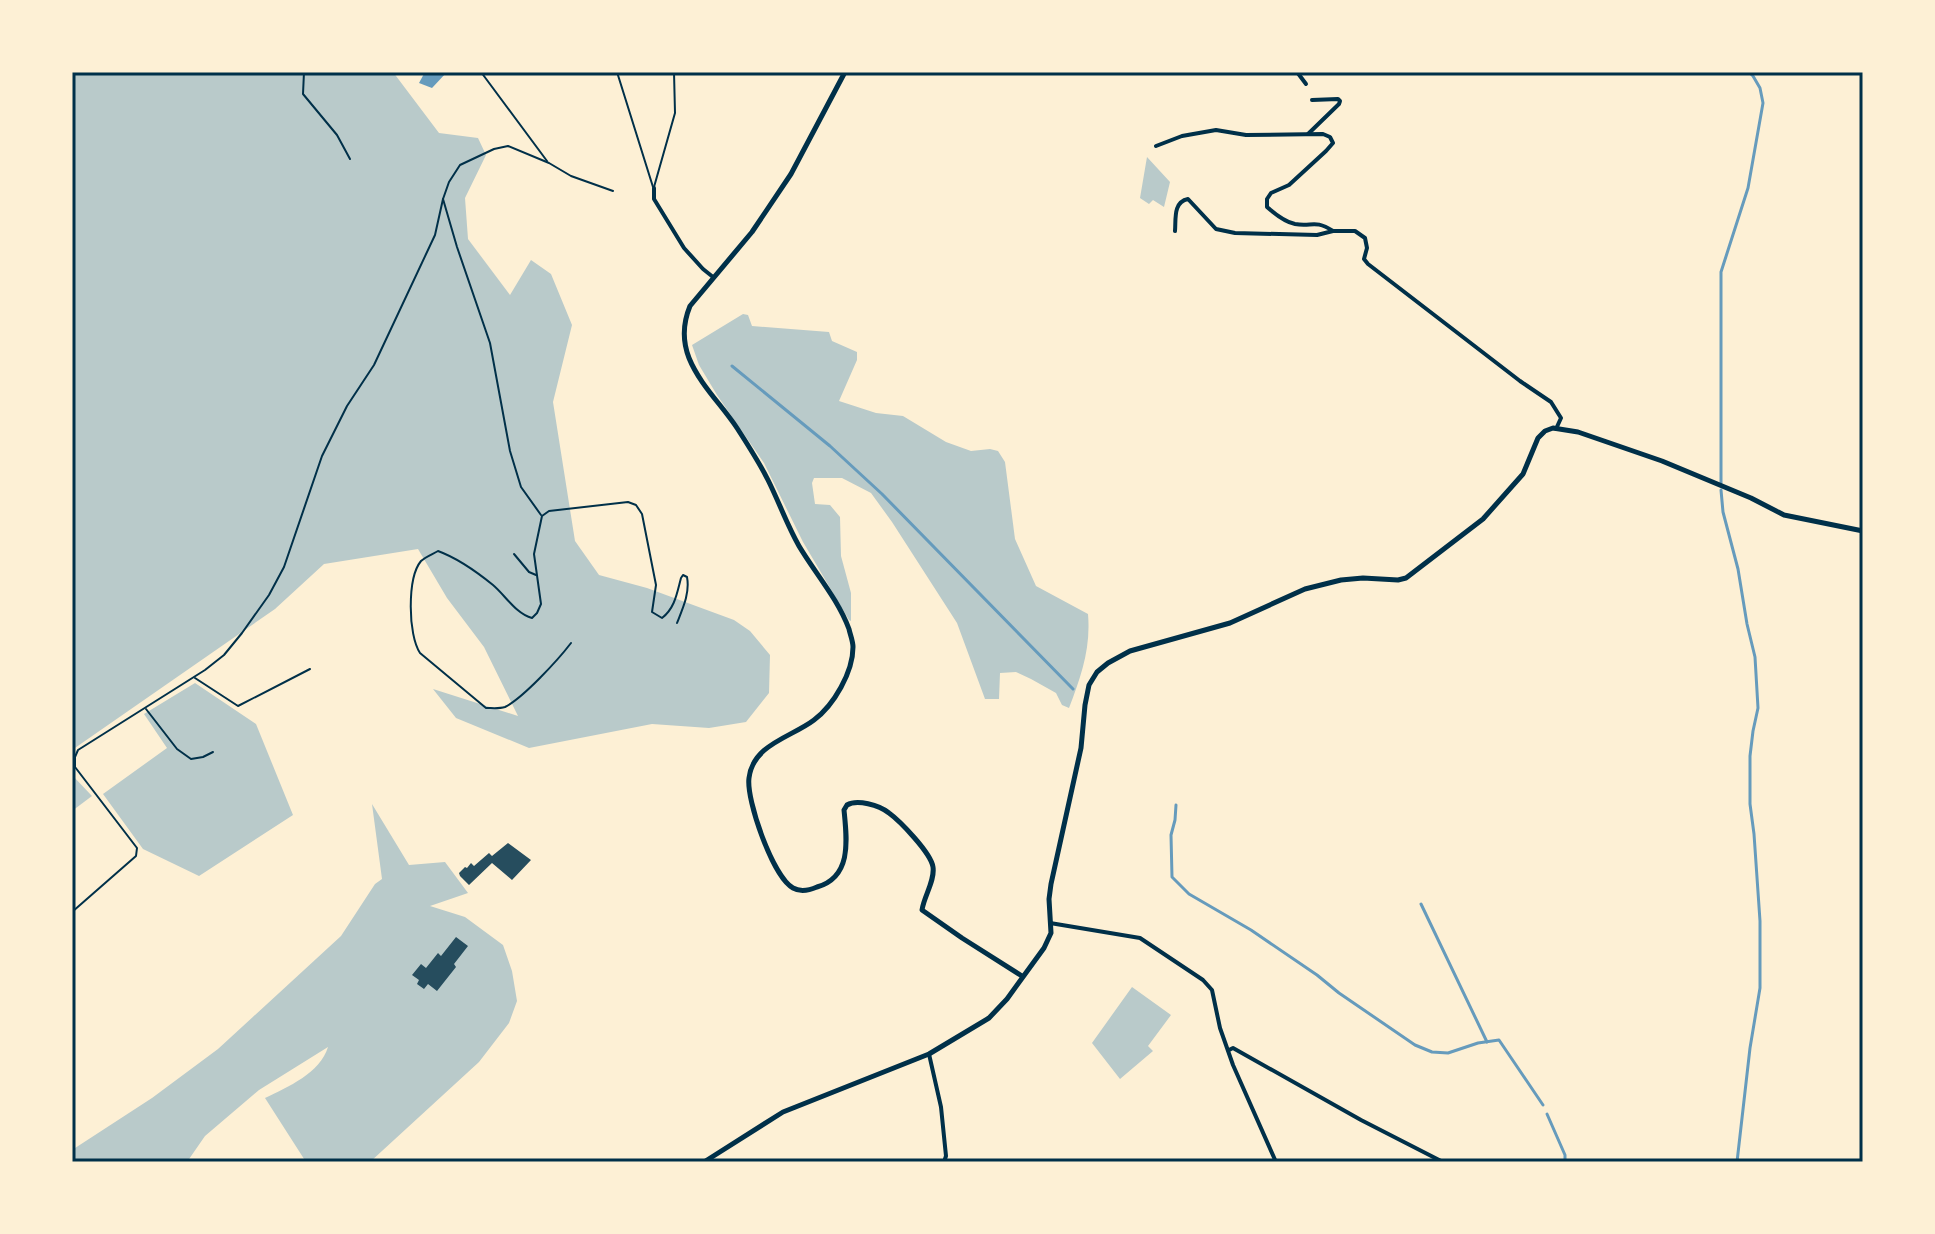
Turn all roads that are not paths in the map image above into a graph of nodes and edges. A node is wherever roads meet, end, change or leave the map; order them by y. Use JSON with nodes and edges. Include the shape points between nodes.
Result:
{"nodes":[{"id":1,"x":304,"y":72,"type":"edge"},
{"id":2,"x":481,"y":72,"type":"edge"},
{"id":3,"x":617,"y":72,"type":"edge"},
{"id":4,"x":674,"y":72,"type":"edge"},
{"id":5,"x":845,"y":72,"type":"edge"},
{"id":6,"x":1297,"y":72,"type":"edge"},
{"id":7,"x":1306,"y":84,"type":"dead end"},
{"id":8,"x":1312,"y":100,"type":"dead end"},
{"id":9,"x":1306,"y":136,"type":"junction"},
{"id":10,"x":1156,"y":146,"type":"dead end"},
{"id":11,"x":350,"y":159,"type":"dead end"},
{"id":12,"x":549,"y":163,"type":"junction"},
{"id":13,"x":654,"y":188,"type":"junction"},
{"id":14,"x":613,"y":191,"type":"dead end"},
{"id":15,"x":443,"y":199,"type":"junction"},
{"id":16,"x":1175,"y":231,"type":"dead end"},
{"id":17,"x":1333,"y":231,"type":"junction"},
{"id":18,"x":713,"y":277,"type":"junction"},
{"id":19,"x":1556,"y":429,"type":"junction"},
{"id":20,"x":542,"y":516,"type":"junction"},
{"id":21,"x":1863,"y":531,"type":"edge"},
{"id":22,"x":514,"y":554,"type":"dead end"},
{"id":23,"x":537,"y":576,"type":"junction"},
{"id":24,"x":677,"y":623,"type":"dead end"},
{"id":25,"x":571,"y":643,"type":"dead end"},
{"id":26,"x":310,"y":669,"type":"dead end"},
{"id":27,"x":194,"y":677,"type":"junction"},
{"id":28,"x":145,"y":708,"type":"junction"},
{"id":29,"x":213,"y":752,"type":"dead end"},
{"id":30,"x":72,"y":912,"type":"edge"},
{"id":31,"x":1050,"y":923,"type":"junction"},
{"id":32,"x":1022,"y":976,"type":"junction"},
{"id":33,"x":1229,"y":1050,"type":"junction"},
{"id":34,"x":929,"y":1054,"type":"junction"},
{"id":35,"x":704,"y":1162,"type":"edge"},
{"id":36,"x":944,"y":1162,"type":"edge"},
{"id":37,"x":1276,"y":1162,"type":"edge"},
{"id":38,"x":1443,"y":1162,"type":"edge"}],
"edges":[{"from":1,"to":11,"type":"lane","via":[[303,94]]},
{"from":2,"to":12,"type":"lane"},
{"from":3,"to":13,"type":"lane"},
{"from":4,"to":13,"type":"lane","via":[[675,113]]},
{"from":5,"to":18,"type":"street","via":[[791,174]]},
{"from":6,"to":7,"type":"street"},
{"from":8,"to":9,"type":"street","via":[[1340,101]]},
{"from":9,"to":10,"type":"street","via":[[1216,130]]},
{"from":9,"to":17,"type":"street","via":[[1323,134],[1333,143],[1289,185],[1271,193],[1267,207],[1295,224],[1321,224]]},
{"from":12,"to":14,"type":"lane"},
{"from":12,"to":15,"type":"lane","via":[[508,146],[494,149],[460,165]]},
{"from":13,"to":18,"type":"street","via":[[654,199],[684,248]]},
{"from":15,"to":20,"type":"lane","via":[[490,343],[521,487]]},
{"from":15,"to":27,"type":"lane","via":[[435,235],[374,365],[322,456],[284,567],[224,655]]},
{"from":16,"to":17,"type":"street","via":[[1177,206],[1188,199],[1216,229],[1317,235]]},
{"from":17,"to":19,"type":"street","via":[[1355,231],[1365,238],[1368,264],[1551,402],[1561,418]]},
{"from":18,"to":32,"type":"street","via":[[684,320],[689,359],[767,478],[854,645],[844,680],[830,702],[815,720],[764,750],[751,769],[751,802],[767,848],[792,888],[818,887],[832,881],[843,862],[847,805],[855,802],[884,810],[932,862],[922,910]]},
{"from":19,"to":21,"type":"street","via":[[1662,461],[1784,515]]},
{"from":19,"to":31,"type":"street","via":[[1538,438],[1523,474],[1483,519],[1406,578],[1341,580],[1305,589],[1212,629],[1130,651],[1097,672],[1089,685],[1051,884]]},
{"from":20,"to":23,"type":"lane","via":[[534,554]]},
{"from":20,"to":24,"type":"lane","via":[[615,502],[636,505],[656,585],[652,612],[662,618],[669,613],[681,578],[687,577]]},
{"from":22,"to":23,"type":"lane"},
{"from":23,"to":25,"type":"lane","via":[[541,604],[532,618],[494,586],[438,551],[422,561],[412,581],[415,645],[486,708],[503,708]]},
{"from":26,"to":27,"type":"lane","via":[[238,706]]},
{"from":27,"to":28,"type":"lane"},
{"from":28,"to":29,"type":"lane","via":[[191,759]]},
{"from":28,"to":30,"type":"lane","via":[[78,750],[75,757],[81,776],[137,848],[136,856]]},
{"from":31,"to":32,"type":"street","via":[[1044,948]]},
{"from":31,"to":33,"type":"street","via":[[1140,938],[1193,972],[1212,990]]},
{"from":32,"to":34,"type":"street","via":[[989,1018]]},
{"from":33,"to":37,"type":"street"},
{"from":33,"to":38,"type":"street"},
{"from":34,"to":35,"type":"street","via":[[783,1112]]},
{"from":34,"to":36,"type":"street","via":[[941,1107]]}]}
